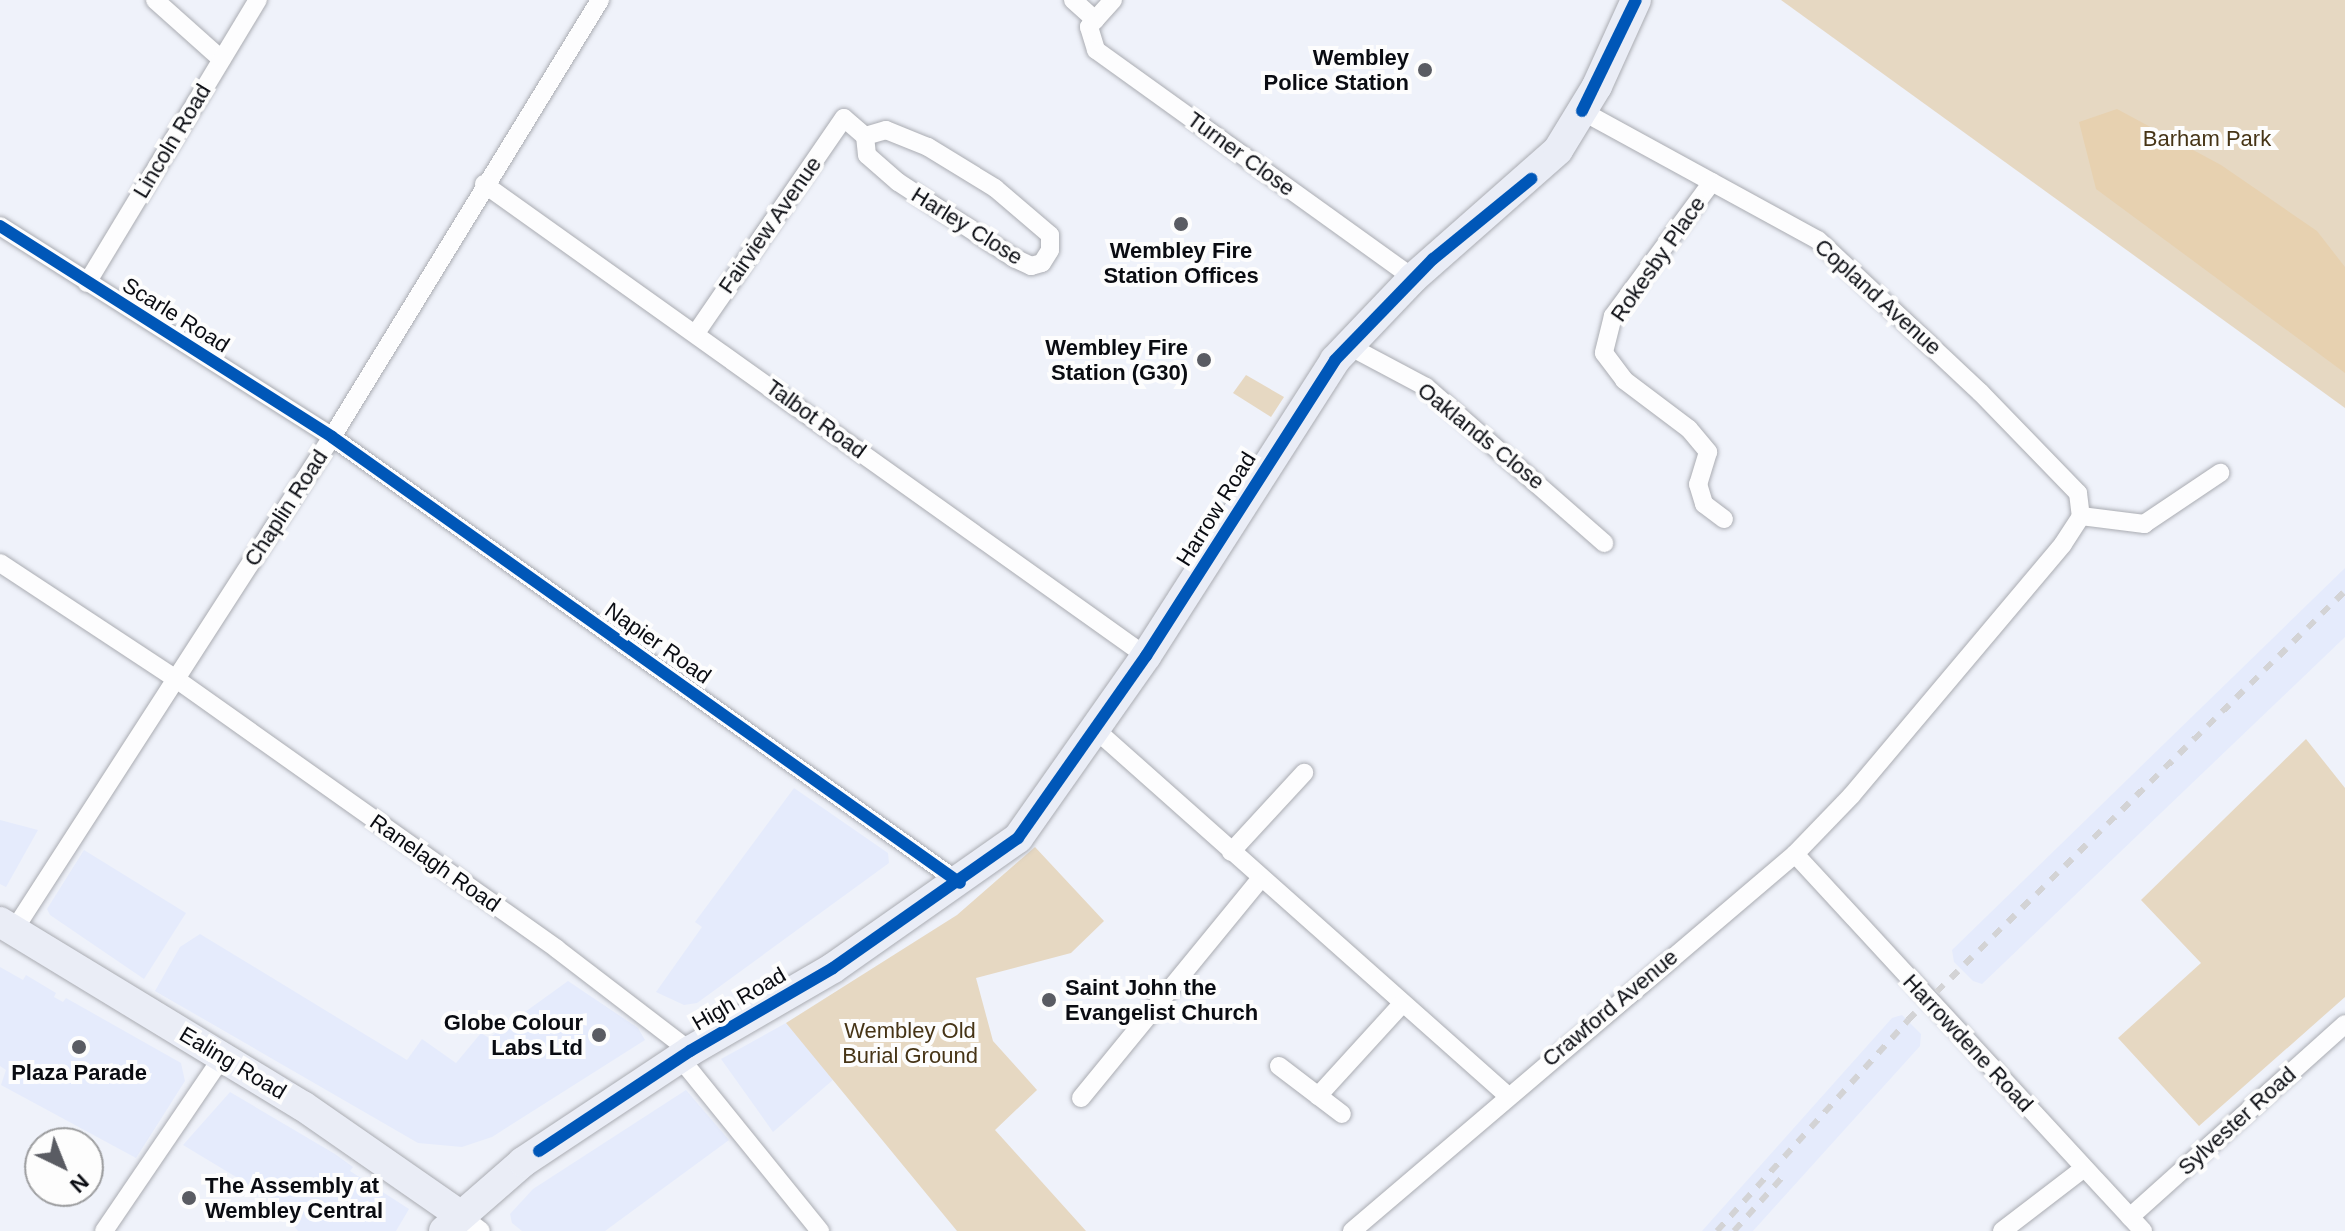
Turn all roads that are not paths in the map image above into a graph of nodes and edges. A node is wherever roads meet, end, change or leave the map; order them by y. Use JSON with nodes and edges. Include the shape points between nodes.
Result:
{"nodes":[{"id":1,"x":155,"y":0,"type":"edge"},
{"id":2,"x":258,"y":0,"type":"edge"},
{"id":3,"x":600,"y":0,"type":"edge"},
{"id":4,"x":1073,"y":0,"type":"edge"},
{"id":5,"x":1113,"y":0,"type":"edge"},
{"id":6,"x":1636,"y":0,"type":"edge"},
{"id":7,"x":1095,"y":20,"type":"junction"},
{"id":8,"x":221,"y":59,"type":"junction"},
{"id":9,"x":1582,"y":111,"type":"junction"},
{"id":10,"x":844,"y":118,"type":"joint"},
{"id":11,"x":865,"y":136,"type":"junction"},
{"id":12,"x":1712,"y":182,"type":"junction"},
{"id":13,"x":484,"y":184,"type":"junction"},
{"id":14,"x":0,"y":226,"type":"edge"},
{"id":15,"x":1413,"y":278,"type":"junction"},
{"id":16,"x":87,"y":283,"type":"junction"},
{"id":17,"x":696,"y":333,"type":"junction"},
{"id":18,"x":1347,"y":345,"type":"junction"},
{"id":19,"x":332,"y":437,"type":"junction"},
{"id":20,"x":2220,"y":473,"type":"dead end"},
{"id":21,"x":2081,"y":516,"type":"junction"},
{"id":22,"x":1724,"y":519,"type":"dead end"},
{"id":23,"x":1604,"y":543,"type":"dead end"},
{"id":24,"x":0,"y":563,"type":"edge"},
{"id":25,"x":1146,"y":656,"type":"junction"},
{"id":26,"x":176,"y":679,"type":"junction"},
{"id":27,"x":1096,"y":730,"type":"junction"},
{"id":28,"x":1304,"y":773,"type":"dead end"},
{"id":29,"x":1231,"y":852,"type":"junction"},
{"id":30,"x":1795,"y":854,"type":"junction"},
{"id":31,"x":1261,"y":878,"type":"junction"},
{"id":32,"x":960,"y":883,"type":"junction"},
{"id":33,"x":7,"y":926,"type":"edge"},
{"id":34,"x":1402,"y":1004,"type":"junction"},
{"id":35,"x":2345,"y":1024,"type":"edge"},
{"id":36,"x":685,"y":1055,"type":"junction"},
{"id":37,"x":223,"y":1056,"type":"junction"},
{"id":38,"x":1279,"y":1066,"type":"dead end"},
{"id":39,"x":1507,"y":1095,"type":"junction"},
{"id":40,"x":1318,"y":1096,"type":"junction"},
{"id":41,"x":1081,"y":1098,"type":"dead end"},
{"id":42,"x":1342,"y":1114,"type":"dead end"},
{"id":43,"x":2084,"y":1168,"type":"junction"},
{"id":44,"x":2130,"y":1217,"type":"junction"},
{"id":45,"x":461,"y":1226,"type":"edge"},
{"id":46,"x":104,"y":1231,"type":"edge"},
{"id":47,"x":820,"y":1231,"type":"edge"},
{"id":48,"x":1352,"y":1231,"type":"edge"},
{"id":49,"x":2002,"y":1231,"type":"edge"},
{"id":50,"x":2143,"y":1231,"type":"edge"}],
"edges":[{"from":1,"to":8,"type":"street"},
{"from":2,"to":8,"type":"street","name":"Lincoln Road"},
{"from":3,"to":13,"type":"street","name":"Chaplin Road"},
{"from":4,"to":7,"type":"street"},
{"from":5,"to":7,"type":"street"},
{"from":6,"to":9,"type":"main road","name":"Harrow Road"},
{"from":7,"to":15,"type":"street","name":"Turner Close","via":[[1089,27],[1096,50]]},
{"from":8,"to":16,"type":"street","name":"Lincoln Road"},
{"from":9,"to":12,"type":"street","name":"Copland Avenue"},
{"from":9,"to":15,"type":"main road","name":"Harrow Road","via":[[1558,150],[1531,179]]},
{"from":10,"to":11,"type":"street","name":"Harley Close"},
{"from":10,"to":17,"type":"street","name":"Fairview Avenue"},
{"from":11,"to":11,"type":"street","name":"Harley Close","via":[[886,130],[928,147],[995,188],[1050,235],[1050,250],[1042,263],[1031,266],[1014,258],[898,182],[867,155]]},
{"from":12,"to":21,"type":"street","name":"Copland Avenue","via":[[1818,240],[1980,392],[2078,493]]},
{"from":12,"to":22,"type":"street","name":"Rokesby Place","via":[[1613,316],[1604,353],[1624,380],[1689,429],[1708,452],[1698,484],[1704,504]]},
{"from":13,"to":17,"type":"street","name":"Talbot Road"},
{"from":13,"to":19,"type":"street","name":"Chaplin Road"},
{"from":14,"to":16,"type":"street","name":"Scarle Road"},
{"from":15,"to":18,"type":"main road","name":"Harrow Road"},
{"from":16,"to":19,"type":"street","name":"Scarle Road"},
{"from":17,"to":25,"type":"street","name":"Talbot Road"},
{"from":18,"to":23,"type":"street","name":"Oaklands Close","via":[[1426,387]]},
{"from":18,"to":25,"type":"main road","name":"Harrow Road"},
{"from":19,"to":26,"type":"street","name":"Chaplin Road"},
{"from":19,"to":32,"type":"street","name":"Napier Road"},
{"from":20,"to":21,"type":"street","via":[[2144,524]]},
{"from":21,"to":30,"type":"street","name":"Crawford Avenue","via":[[1868,776]]},
{"from":24,"to":26,"type":"street","name":"Ranelagh Road"},
{"from":25,"to":27,"type":"main road","name":"Harrow Road"},
{"from":26,"to":33,"type":"street","name":"Chaplin Road"},
{"from":26,"to":36,"type":"street","name":"Ranelagh Road","via":[[569,958]]},
{"from":27,"to":29,"type":"street"},
{"from":27,"to":32,"type":"main road","name":"Harrow Road","via":[[1018,838]]},
{"from":28,"to":29,"type":"street"},
{"from":29,"to":31,"type":"street"},
{"from":30,"to":39,"type":"street","name":"Crawford Avenue"},
{"from":30,"to":43,"type":"street","name":"Harrowdene Road"},
{"from":31,"to":34,"type":"street"},
{"from":31,"to":41,"type":"street"},
{"from":32,"to":36,"type":"main road","name":"High Road","via":[[833,968]]},
{"from":33,"to":37,"type":"main road","name":"Ealing Road"},
{"from":34,"to":39,"type":"street"},
{"from":34,"to":40,"type":"street"},
{"from":35,"to":44,"type":"street","name":"Sylvester Road"},
{"from":36,"to":45,"type":"main road","name":"High Road","via":[[523,1162]]},
{"from":36,"to":47,"type":"street","name":"Ranelagh Road"},
{"from":37,"to":45,"type":"main road","name":"Ealing Road","via":[[398,1169]]},
{"from":37,"to":46,"type":"street"},
{"from":38,"to":40,"type":"street"},
{"from":39,"to":48,"type":"street","name":"Crawford Avenue"},
{"from":40,"to":42,"type":"street"},
{"from":43,"to":44,"type":"street","name":"Harrowdene Road"},
{"from":43,"to":49,"type":"street"},
{"from":44,"to":50,"type":"street","name":"Harrowdene Road"}]}
